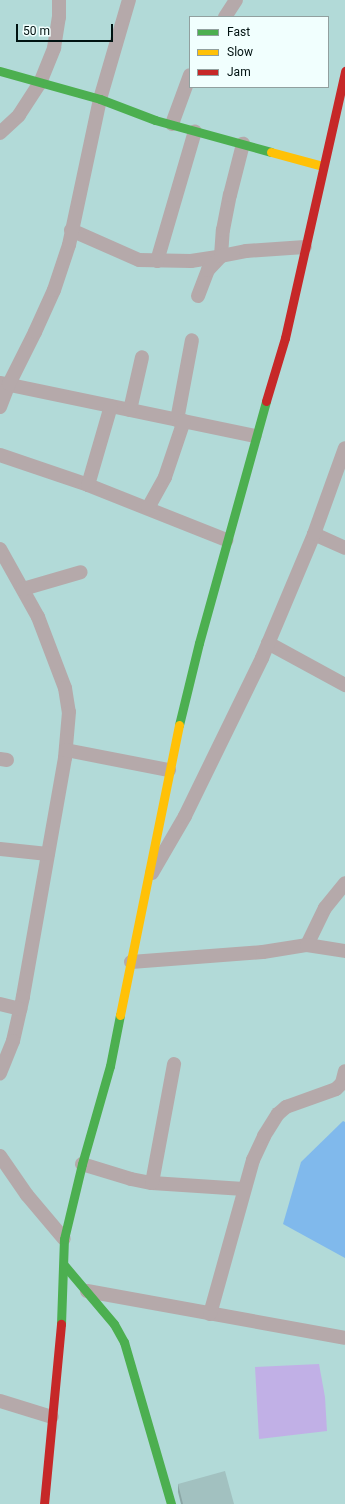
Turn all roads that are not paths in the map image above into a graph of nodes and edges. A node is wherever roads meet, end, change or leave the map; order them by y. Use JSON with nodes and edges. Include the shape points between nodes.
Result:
{"nodes":[{"id":1,"x":59,"y":0,"type":"edge"},
{"id":2,"x":129,"y":0,"type":"edge"},
{"id":3,"x":236,"y":0,"type":"edge"},
{"id":4,"x":226,"y":16,"type":"edge"},
{"id":5,"x":0,"y":71,"type":"edge"},
{"id":6,"x":345,"y":71,"type":"edge"},
{"id":7,"x":189,"y":78,"type":"edge"},
{"id":8,"x":40,"y":83,"type":"junction"},
{"id":9,"x":100,"y":100,"type":"junction"},
{"id":10,"x":341,"y":114,"type":"edge"},
{"id":11,"x":172,"y":124,"type":"junction"},
{"id":12,"x":195,"y":131,"type":"junction"},
{"id":13,"x":0,"y":133,"type":"edge"},
{"id":14,"x":243,"y":144,"type":"junction"},
{"id":15,"x":323,"y":166,"type":"junction"},
{"id":16,"x":71,"y":230,"type":"junction"},
{"id":17,"x":305,"y":247,"type":"junction"},
{"id":18,"x":221,"y":256,"type":"junction"},
{"id":19,"x":157,"y":261,"type":"junction"},
{"id":20,"x":198,"y":296,"type":"dead end"},
{"id":21,"x":192,"y":340,"type":"dead end"},
{"id":22,"x":142,"y":357,"type":"dead end"},
{"id":23,"x":4,"y":383,"type":"edge"},
{"id":24,"x":111,"y":406,"type":"junction"},
{"id":25,"x":0,"y":407,"type":"edge"},
{"id":26,"x":130,"y":410,"type":"junction"},
{"id":27,"x":181,"y":420,"type":"junction"},
{"id":28,"x":255,"y":436,"type":"junction"},
{"id":29,"x":345,"y":448,"type":"edge"},
{"id":30,"x":0,"y":455,"type":"edge"},
{"id":31,"x":88,"y":485,"type":"junction"},
{"id":32,"x":148,"y":508,"type":"junction"},
{"id":33,"x":314,"y":534,"type":"junction"},
{"id":34,"x":226,"y":540,"type":"junction"},
{"id":35,"x":345,"y":548,"type":"edge"},
{"id":36,"x":0,"y":549,"type":"edge"},
{"id":37,"x":81,"y":572,"type":"dead end"},
{"id":38,"x":23,"y":589,"type":"junction"},
{"id":39,"x":268,"y":643,"type":"junction"},
{"id":40,"x":345,"y":685,"type":"edge"},
{"id":41,"x":66,"y":750,"type":"junction"},
{"id":42,"x":169,"y":770,"type":"junction"},
{"id":43,"x":0,"y":849,"type":"edge"},
{"id":44,"x":48,"y":854,"type":"junction"},
{"id":45,"x":345,"y":883,"type":"edge"},
{"id":46,"x":146,"y":885,"type":"junction"},
{"id":47,"x":307,"y":945,"type":"junction"},
{"id":48,"x":345,"y":951,"type":"edge"},
{"id":49,"x":131,"y":962,"type":"junction"},
{"id":50,"x":0,"y":1004,"type":"edge"},
{"id":51,"x":20,"y":1009,"type":"junction"},
{"id":52,"x":174,"y":1064,"type":"dead end"},
{"id":53,"x":0,"y":1074,"type":"edge"},
{"id":54,"x":344,"y":1080,"type":"edge"},
{"id":55,"x":0,"y":1156,"type":"edge"},
{"id":56,"x":82,"y":1164,"type":"junction"},
{"id":57,"x":152,"y":1183,"type":"junction"},
{"id":58,"x":244,"y":1189,"type":"junction"},
{"id":59,"x":64,"y":1239,"type":"junction"},
{"id":60,"x":64,"y":1265,"type":"junction"},
{"id":61,"x":87,"y":1291,"type":"junction"},
{"id":62,"x":210,"y":1314,"type":"junction"},
{"id":63,"x":345,"y":1338,"type":"edge"},
{"id":64,"x":0,"y":1401,"type":"edge"},
{"id":65,"x":52,"y":1417,"type":"junction"},
{"id":66,"x":44,"y":1504,"type":"edge"},
{"id":67,"x":171,"y":1504,"type":"edge"}],
"edges":[{"from":1,"to":8,"type":"street","via":[[54,48]]},
{"from":2,"to":9,"type":"street"},
{"from":3,"to":4,"type":"street"},
{"from":5,"to":8,"type":"street"},
{"from":6,"to":10,"type":"street"},
{"from":7,"to":11,"type":"street"},
{"from":8,"to":9,"type":"street"},
{"from":8,"to":13,"type":"street","via":[[19,115]]},
{"from":9,"to":11,"type":"street"},
{"from":9,"to":16,"type":"street"},
{"from":10,"to":15,"type":"street"},
{"from":11,"to":12,"type":"street"},
{"from":12,"to":14,"type":"street"},
{"from":12,"to":19,"type":"street"},
{"from":14,"to":15,"type":"street"},
{"from":14,"to":18,"type":"street","via":[[223,230]]},
{"from":15,"to":17,"type":"street"},
{"from":16,"to":19,"type":"street","via":[[139,260]]},
{"from":16,"to":23,"type":"street","via":[[69,245],[54,290],[35,332]]},
{"from":17,"to":18,"type":"street","via":[[246,251]]},
{"from":17,"to":28,"type":"street","via":[[285,338]]},
{"from":18,"to":19,"type":"street","via":[[191,261]]},
{"from":18,"to":20,"type":"street","via":[[208,270]]},
{"from":21,"to":27,"type":"street"},
{"from":22,"to":26,"type":"street"},
{"from":23,"to":24,"type":"street"},
{"from":23,"to":25,"type":"street"},
{"from":24,"to":26,"type":"street"},
{"from":24,"to":31,"type":"street"},
{"from":26,"to":27,"type":"street"},
{"from":27,"to":28,"type":"street"},
{"from":27,"to":32,"type":"street","via":[[165,476]]},
{"from":28,"to":34,"type":"street"},
{"from":29,"to":33,"type":"street"},
{"from":30,"to":31,"type":"street"},
{"from":31,"to":32,"type":"street"},
{"from":32,"to":34,"type":"street"},
{"from":33,"to":35,"type":"street"},
{"from":33,"to":39,"type":"street"},
{"from":34,"to":42,"type":"street"},
{"from":36,"to":38,"type":"street"},
{"from":37,"to":38,"type":"street"},
{"from":38,"to":41,"type":"street","via":[[38,617],[65,688],[69,712]]},
{"from":39,"to":40,"type":"street"},
{"from":39,"to":46,"type":"street","via":[[214,760]]},
{"from":41,"to":42,"type":"street"},
{"from":41,"to":44,"type":"street"},
{"from":42,"to":46,"type":"street"},
{"from":43,"to":44,"type":"street"},
{"from":44,"to":51,"type":"street"},
{"from":45,"to":47,"type":"street","via":[[325,908]]},
{"from":46,"to":49,"type":"street"},
{"from":47,"to":48,"type":"street"},
{"from":47,"to":49,"type":"street","via":[[263,952]]},
{"from":49,"to":56,"type":"street","via":[[110,1066]]},
{"from":50,"to":51,"type":"street"},
{"from":51,"to":53,"type":"street","via":[[9,1055]]},
{"from":52,"to":57,"type":"street"},
{"from":54,"to":58,"type":"street","via":[[336,1089],[286,1107],[278,1114],[253,1160]]},
{"from":55,"to":59,"type":"street","via":[[26,1195]]},
{"from":56,"to":57,"type":"street"},
{"from":56,"to":59,"type":"street"},
{"from":57,"to":58,"type":"street"},
{"from":58,"to":62,"type":"street"},
{"from":59,"to":60,"type":"street"},
{"from":60,"to":61,"type":"street"},
{"from":60,"to":65,"type":"street","via":[[61,1336]]},
{"from":61,"to":62,"type":"street"},
{"from":61,"to":67,"type":"street","via":[[114,1324],[124,1342]]},
{"from":62,"to":63,"type":"street"},
{"from":64,"to":65,"type":"street"},
{"from":65,"to":66,"type":"street"}]}
